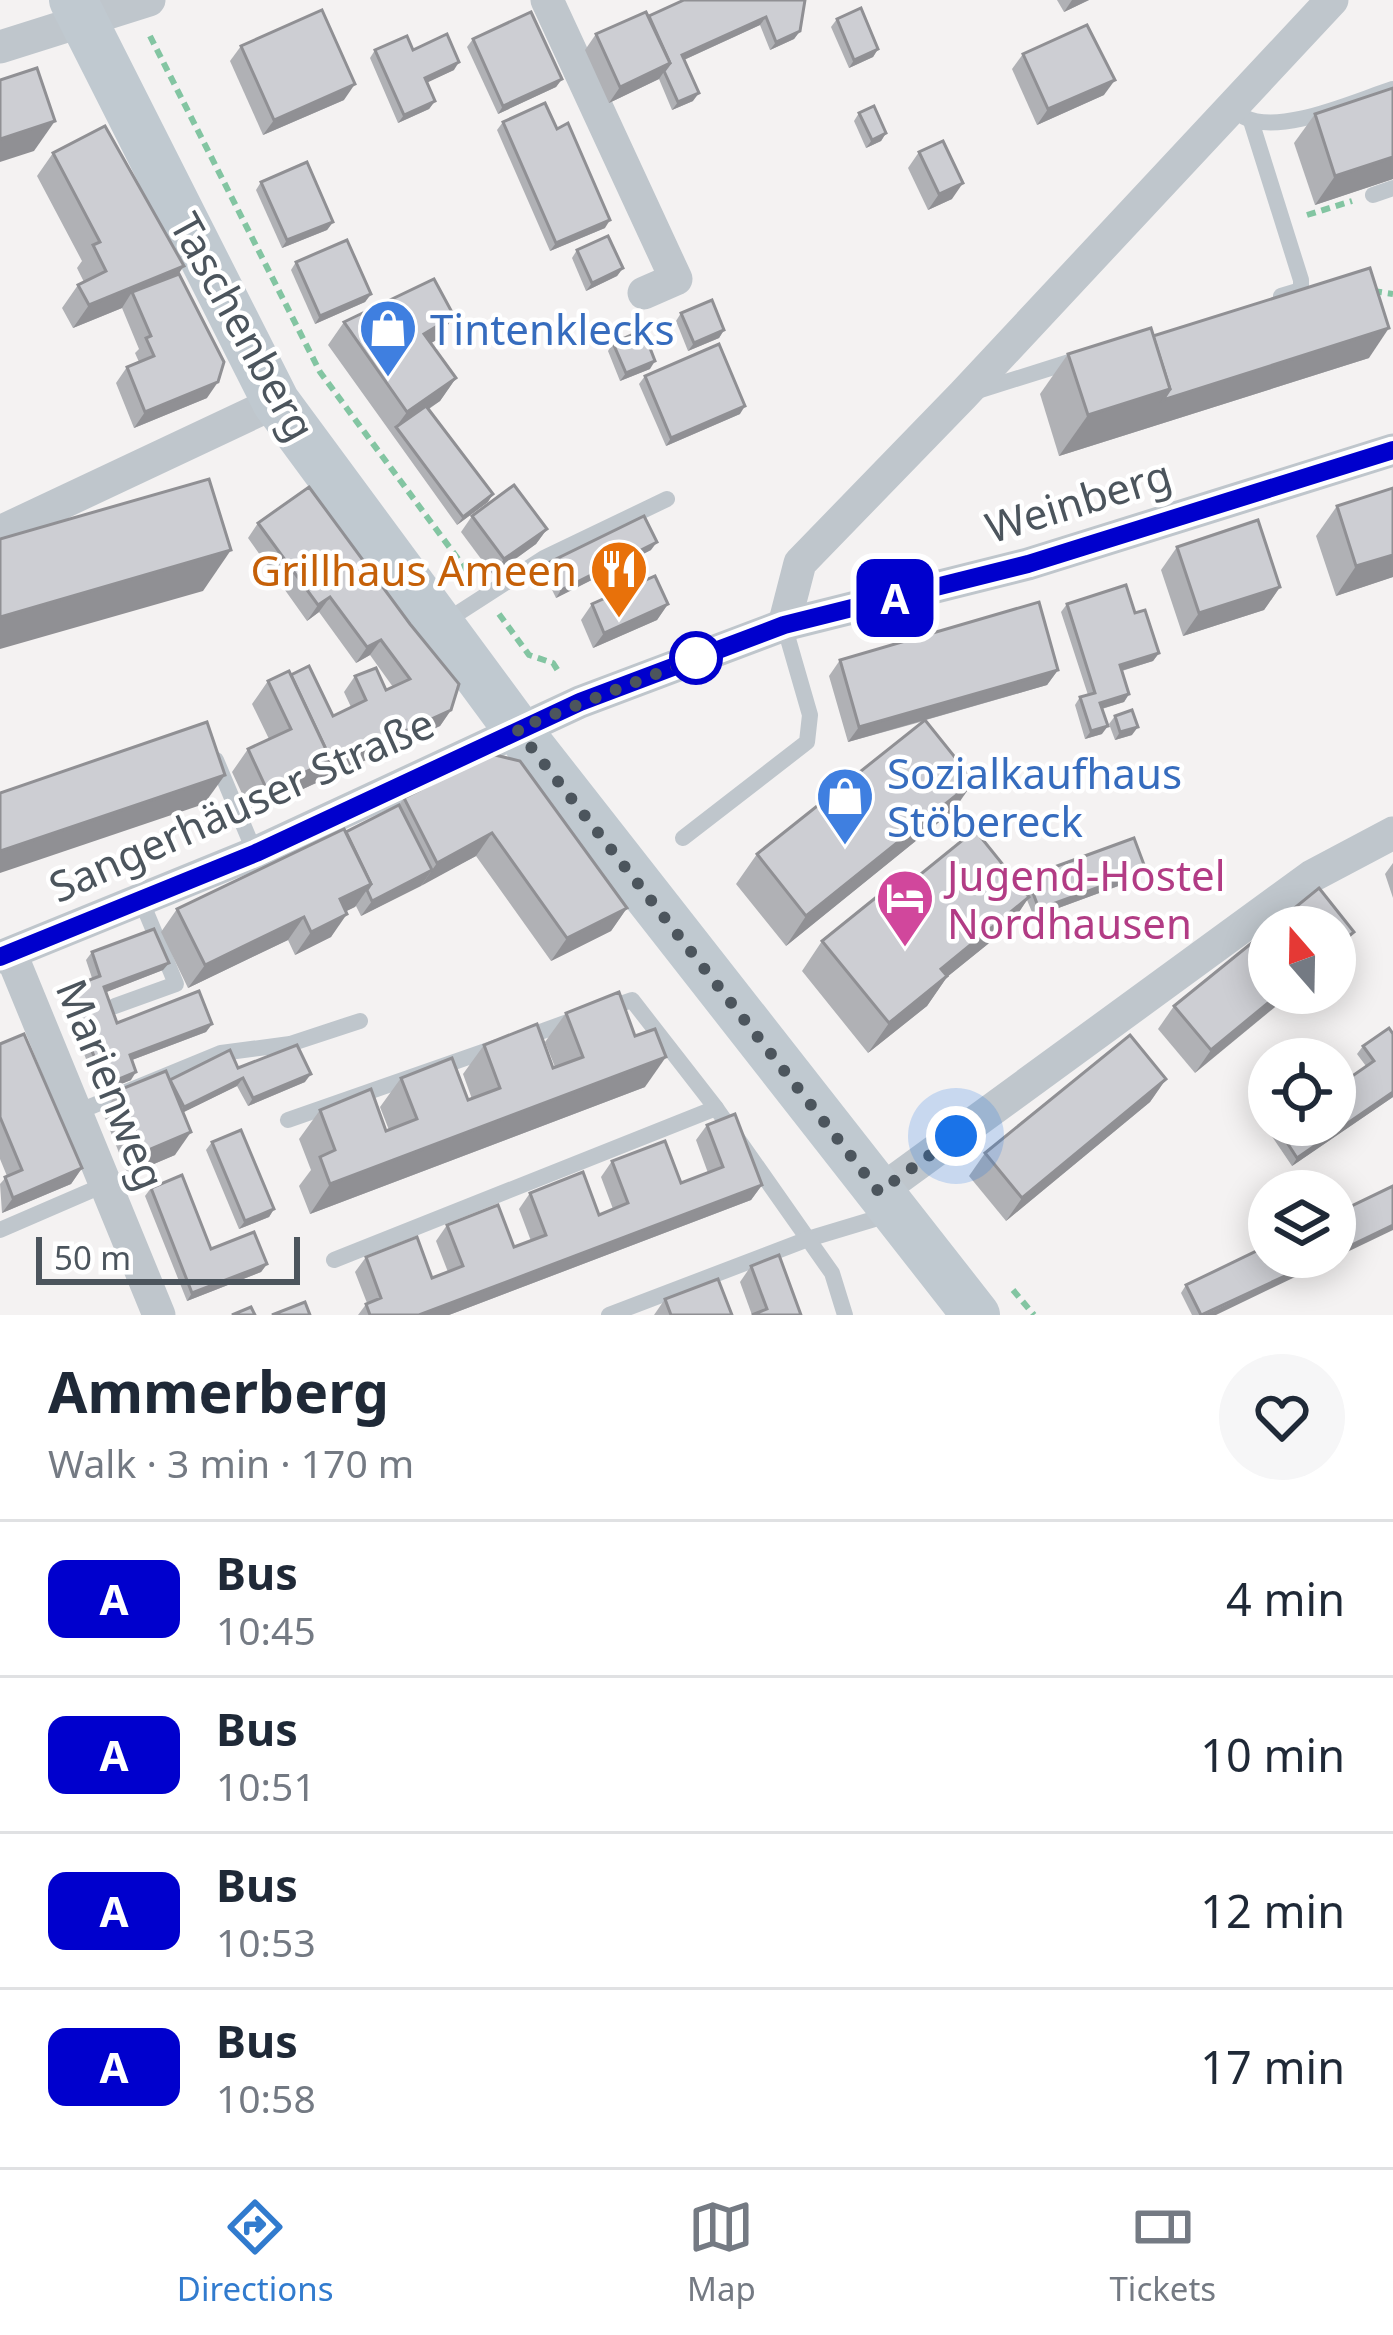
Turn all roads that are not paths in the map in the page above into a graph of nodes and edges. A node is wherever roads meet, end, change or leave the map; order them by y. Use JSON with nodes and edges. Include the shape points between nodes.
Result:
{"nodes":[{"id":1,"x":548,"y":0,"type":"edge"},
{"id":2,"x":1332,"y":0,"type":"edge"},
{"id":3,"x":143,"y":2,"type":"edge"},
{"id":4,"x":78,"y":11,"type":"edge"},
{"id":5,"x":0,"y":47,"type":"edge"},
{"id":6,"x":1393,"y":89,"type":"edge"},
{"id":7,"x":1242,"y":115,"type":"junction"},
{"id":8,"x":1393,"y":188,"type":"edge"},
{"id":9,"x":1373,"y":195,"type":"edge"},
{"id":10,"x":644,"y":293,"type":"dead end"},
{"id":11,"x":1264,"y":302,"type":"edge"},
{"id":12,"x":1094,"y":354,"type":"edge"},
{"id":13,"x":962,"y":395,"type":"junction"},
{"id":14,"x":276,"y":402,"type":"junction"},
{"id":15,"x":1393,"y":450,"type":"edge"},
{"id":16,"x":667,"y":499,"type":"dead end"},
{"id":17,"x":0,"y":532,"type":"edge"},
{"id":18,"x":440,"y":625,"type":"junction"},
{"id":19,"x":784,"y":625,"type":"junction"},
{"id":20,"x":517,"y":729,"type":"junction"},
{"id":21,"x":212,"y":751,"type":"edge"},
{"id":22,"x":1393,"y":833,"type":"edge"},
{"id":23,"x":683,"y":838,"type":"dead end"},
{"id":24,"x":256,"y":853,"type":"junction"},
{"id":25,"x":141,"y":900,"type":"junction"},
{"id":26,"x":6,"y":955,"type":"edge"},
{"id":27,"x":115,"y":1006,"type":"edge"},
{"id":28,"x":360,"y":1021,"type":"dead end"},
{"id":29,"x":716,"y":1108,"type":"junction"},
{"id":30,"x":74,"y":1114,"type":"junction"},
{"id":31,"x":288,"y":1120,"type":"dead end"},
{"id":32,"x":104,"y":1186,"type":"junction"},
{"id":33,"x":887,"y":1202,"type":"junction"},
{"id":34,"x":0,"y":1230,"type":"edge"},
{"id":35,"x":808,"y":1239,"type":"junction"},
{"id":36,"x":334,"y":1260,"type":"dead end"},
{"id":37,"x":159,"y":1315,"type":"edge"},
{"id":38,"x":609,"y":1315,"type":"edge"},
{"id":39,"x":845,"y":1315,"type":"edge"},
{"id":40,"x":976,"y":1315,"type":"edge"}],
"edges":[{"from":1,"to":10,"type":"street","via":[[676,279]]},
{"from":2,"to":7,"type":"street"},
{"from":3,"to":4,"type":"street"},
{"from":4,"to":5,"type":"street"},
{"from":4,"to":14,"type":"main road","name":"Taschenberg"},
{"from":6,"to":7,"type":"lane","via":[[1285,123]]},
{"from":7,"to":11,"type":"lane","via":[[1301,280],[1301,290]]},
{"from":7,"to":13,"type":"street"},
{"from":8,"to":9,"type":"lane"},
{"from":12,"to":13,"type":"lane"},
{"from":13,"to":19,"type":"street","via":[[800,562]]},
{"from":14,"to":17,"type":"street"},
{"from":14,"to":18,"type":"main road","name":"Taschenberg"},
{"from":15,"to":19,"type":"street","name":"Weinberg","via":[[1028,564]]},
{"from":16,"to":18,"type":"lane","via":[[544,558]]},
{"from":18,"to":20,"type":"main road","name":"Taschenberg"},
{"from":19,"to":20,"type":"street","name":"Weinberg"},
{"from":19,"to":23,"type":"lane","via":[[810,715],[807,742]]},
{"from":20,"to":24,"type":"street","name":"Sangerhäuser Straße"},
{"from":20,"to":33,"type":"main road","name":"Taschenberg"},
{"from":21,"to":24,"type":"lane"},
{"from":22,"to":33,"type":"street","via":[[1312,875]]},
{"from":24,"to":25,"type":"street","name":"Sangerhäuser Straße"},
{"from":25,"to":26,"type":"street","name":"Sangerhäuser Straße"},
{"from":25,"to":27,"type":"lane","via":[[176,983]]},
{"from":26,"to":30,"type":"street","name":"Marienweg"},
{"from":28,"to":30,"type":"lane","via":[[290,1044],[221,1053]]},
{"from":29,"to":31,"type":"lane","via":[[632,1000]]},
{"from":29,"to":35,"type":"lane"},
{"from":29,"to":36,"type":"lane"},
{"from":30,"to":32,"type":"street","name":"Marienweg"},
{"from":32,"to":34,"type":"lane"},
{"from":32,"to":37,"type":"street","name":"Marienweg"},
{"from":33,"to":35,"type":"lane"},
{"from":33,"to":40,"type":"main road","name":"Taschenberg"},
{"from":35,"to":38,"type":"lane"},
{"from":35,"to":39,"type":"lane","via":[[832,1273]]}]}
